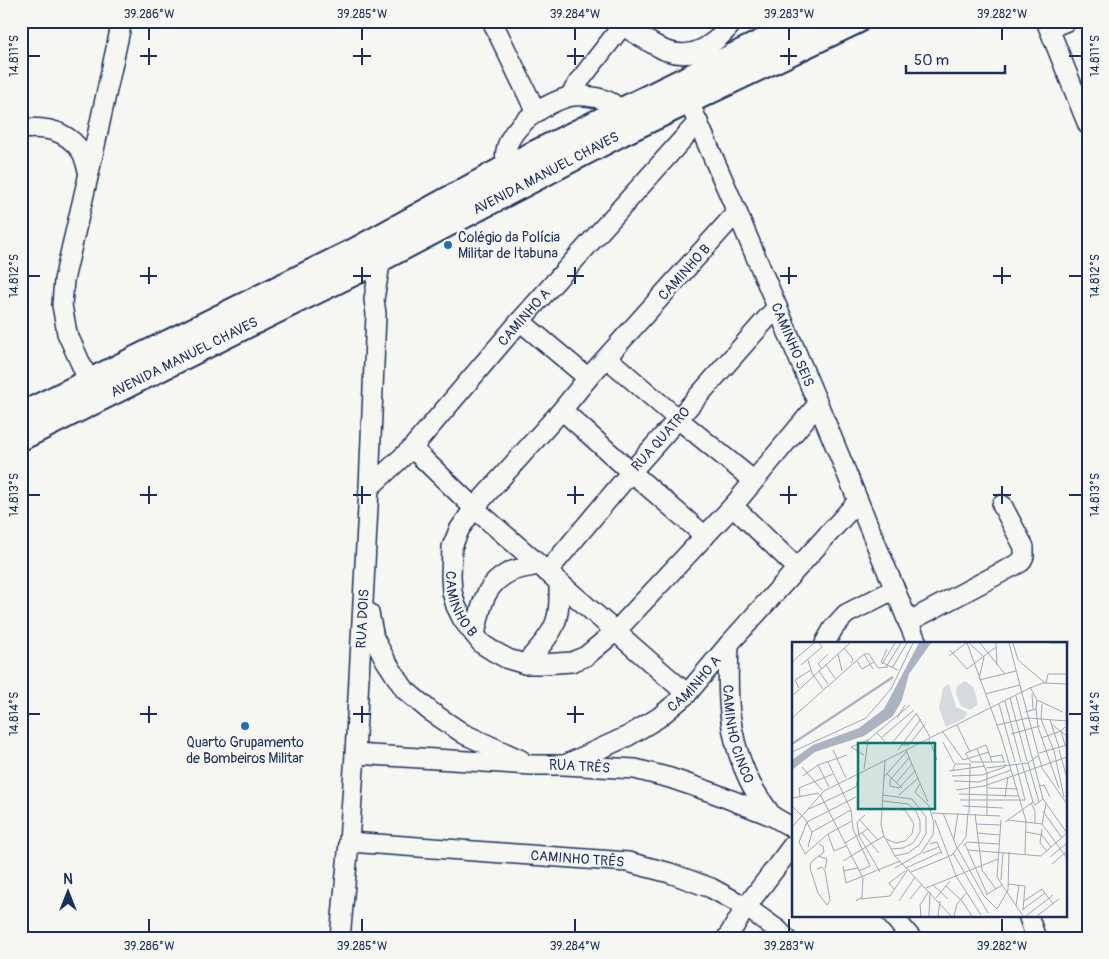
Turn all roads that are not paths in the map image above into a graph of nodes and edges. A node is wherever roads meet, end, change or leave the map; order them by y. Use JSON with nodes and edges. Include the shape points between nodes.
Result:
{"nodes":[{"id":1,"x":122,"y":21,"type":"edge"},
{"id":2,"x":492,"y":21,"type":"edge"},
{"id":3,"x":734,"y":21,"type":"edge"},
{"id":4,"x":806,"y":21,"type":"edge"},
{"id":5,"x":858,"y":21,"type":"edge"},
{"id":6,"x":1067,"y":21,"type":"edge"},
{"id":7,"x":624,"y":24,"type":"edge"},
{"id":8,"x":1048,"y":25,"type":"edge"},
{"id":9,"x":570,"y":96,"type":"junction"},
{"id":10,"x":1084,"y":106,"type":"edge"},
{"id":11,"x":536,"y":112,"type":"junction"},
{"id":12,"x":693,"y":112,"type":"junction"},
{"id":13,"x":620,"y":122,"type":"junction"},
{"id":14,"x":1088,"y":125,"type":"edge"},
{"id":15,"x":21,"y":128,"type":"edge"},
{"id":16,"x":507,"y":167,"type":"junction"},
{"id":17,"x":89,"y":173,"type":"junction"},
{"id":18,"x":523,"y":185,"type":"junction"},
{"id":19,"x":737,"y":212,"type":"junction"},
{"id":20,"x":381,"y":259,"type":"junction"},
{"id":21,"x":356,"y":261,"type":"junction"},
{"id":22,"x":374,"y":299,"type":"junction"},
{"id":23,"x":777,"y":307,"type":"junction"},
{"id":24,"x":520,"y":321,"type":"junction"},
{"id":25,"x":607,"y":358,"type":"junction"},
{"id":26,"x":588,"y":378,"type":"junction"},
{"id":27,"x":88,"y":382,"type":"junction"},
{"id":28,"x":818,"y":404,"type":"junction"},
{"id":29,"x":562,"y":410,"type":"junction"},
{"id":30,"x":21,"y":415,"type":"edge"},
{"id":31,"x":678,"y":419,"type":"junction"},
{"id":32,"x":21,"y":438,"type":"edge"},
{"id":33,"x":412,"y":448,"type":"junction"},
{"id":34,"x":631,"y":472,"type":"junction"},
{"id":35,"x":754,"y":481,"type":"junction"},
{"id":36,"x":370,"y":488,"type":"junction"},
{"id":37,"x":858,"y":501,"type":"junction"},
{"id":38,"x":1002,"y":505,"type":"dead end"},
{"id":39,"x":733,"y":506,"type":"junction"},
{"id":40,"x":474,"y":508,"type":"junction"},
{"id":41,"x":705,"y":536,"type":"junction"},
{"id":42,"x":797,"y":568,"type":"junction"},
{"id":43,"x":548,"y":573,"type":"junction"},
{"id":44,"x":364,"y":586,"type":"junction"},
{"id":45,"x":895,"y":589,"type":"junction"},
{"id":46,"x":908,"y":622,"type":"junction"},
{"id":47,"x":616,"y":631,"type":"junction"},
{"id":48,"x":475,"y":635,"type":"junction"},
{"id":49,"x":826,"y":642,"type":"edge"},
{"id":50,"x":917,"y":642,"type":"edge"},
{"id":51,"x":729,"y":644,"type":"junction"},
{"id":52,"x":526,"y":664,"type":"junction"},
{"id":53,"x":686,"y":694,"type":"junction"},
{"id":54,"x":354,"y":754,"type":"junction"},
{"id":55,"x":532,"y":765,"type":"junction"},
{"id":56,"x":564,"y":765,"type":"junction"},
{"id":57,"x":772,"y":816,"type":"junction"},
{"id":58,"x":792,"y":827,"type":"edge"},
{"id":59,"x":349,"y":842,"type":"junction"},
{"id":60,"x":792,"y":847,"type":"edge"},
{"id":61,"x":746,"y":907,"type":"junction"},
{"id":62,"x":893,"y":916,"type":"edge"},
{"id":63,"x":1028,"y":916,"type":"edge"},
{"id":64,"x":340,"y":938,"type":"edge"},
{"id":65,"x":727,"y":938,"type":"edge"},
{"id":66,"x":786,"y":938,"type":"edge"},
{"id":67,"x":911,"y":938,"type":"edge"},
{"id":68,"x":1036,"y":938,"type":"edge"}],
"edges":[{"from":1,"to":17,"type":"street"},
{"from":2,"to":11,"type":"street"},
{"from":3,"to":7,"type":"street","via":[[710,46],[694,53],[666,51]]},
{"from":4,"to":13,"type":"main road","name":"AVENIDA MANUEL CHAVES"},
{"from":5,"to":12,"type":"main road","name":"AVENIDA MANUEL CHAVES"},
{"from":6,"to":8,"type":"street"},
{"from":7,"to":9,"type":"street"},
{"from":8,"to":10,"type":"street"},
{"from":9,"to":11,"type":"street"},
{"from":9,"to":13,"type":"street","via":[[597,97],[611,102],[616,106]]},
{"from":10,"to":14,"type":"street"},
{"from":11,"to":16,"type":"street","via":[[510,138],[505,152]]},
{"from":12,"to":13,"type":"main road","name":"AVENIDA MANUEL CHAVES"},
{"from":12,"to":19,"type":"street","name":"CAMINHO SEIS"},
{"from":12,"to":24,"type":"street","name":"CAMINHO A"},
{"from":13,"to":16,"type":"main road","name":"AVENIDA MANUEL CHAVES"},
{"from":13,"to":18,"type":"main road","name":"AVENIDA MANUEL CHAVES"},
{"from":15,"to":17,"type":"street","via":[[46,128],[70,139],[82,152]]},
{"from":16,"to":18,"type":"street"},
{"from":16,"to":21,"type":"main road","name":"AVENIDA MANUEL CHAVES"},
{"from":17,"to":27,"type":"street","via":[[64,280],[62,305],[67,333]]},
{"from":18,"to":20,"type":"main road","name":"AVENIDA MANUEL CHAVES"},
{"from":19,"to":23,"type":"street","name":"CAMINHO SEIS"},
{"from":19,"to":25,"type":"street","name":"CAMINHO B"},
{"from":20,"to":21,"type":"main road","name":"AVENIDA MANUEL CHAVES"},
{"from":20,"to":22,"type":"street","name":"RUA DOIS"},
{"from":21,"to":22,"type":"street","name":"RUA DOIS"},
{"from":21,"to":27,"type":"main road","name":"AVENIDA MANUEL CHAVES"},
{"from":21,"to":32,"type":"main road","name":"AVENIDA MANUEL CHAVES","via":[[294,302]]},
{"from":22,"to":36,"type":"street","name":"RUA DOIS"},
{"from":23,"to":28,"type":"street","name":"CAMINHO SEIS"},
{"from":23,"to":31,"type":"street","name":"RUA QUATRO"},
{"from":24,"to":26,"type":"street"},
{"from":24,"to":33,"type":"street","name":"CAMINHO A"},
{"from":25,"to":26,"type":"street","name":"CAMINHO B"},
{"from":25,"to":31,"type":"street"},
{"from":26,"to":29,"type":"street","name":"CAMINHO B"},
{"from":27,"to":30,"type":"main road","name":"AVENIDA MANUEL CHAVES"},
{"from":28,"to":35,"type":"street","name":"CAMINHO B"},
{"from":28,"to":37,"type":"street","name":"CAMINHO SEIS"},
{"from":29,"to":34,"type":"street"},
{"from":29,"to":40,"type":"street","name":"CAMINHO B"},
{"from":31,"to":34,"type":"street","name":"RUA QUATRO"},
{"from":31,"to":35,"type":"street"},
{"from":33,"to":36,"type":"street","name":"CAMINHO A"},
{"from":33,"to":40,"type":"street"},
{"from":34,"to":41,"type":"street"},
{"from":34,"to":43,"type":"street","name":"RUA QUATRO"},
{"from":35,"to":39,"type":"street","name":"CAMINHO B"},
{"from":36,"to":44,"type":"street","name":"RUA DOIS"},
{"from":37,"to":42,"type":"street","name":"CAMINHO A"},
{"from":37,"to":45,"type":"street","name":"CAMINHO SEIS"},
{"from":38,"to":46,"type":"street","via":[[1024,547],[1021,562]]},
{"from":39,"to":41,"type":"street","name":"CAMINHO B"},
{"from":39,"to":42,"type":"street"},
{"from":40,"to":43,"type":"street"},
{"from":40,"to":48,"type":"street","name":"CAMINHO B","via":[[452,546],[451,576],[456,606]]},
{"from":41,"to":47,"type":"street","name":"CAMINHO B"},
{"from":42,"to":51,"type":"street","name":"CAMINHO A"},
{"from":43,"to":47,"type":"street"},
{"from":43,"to":48,"type":"street","via":[[514,571],[499,578],[487,591],[480,606]]},
{"from":43,"to":52,"type":"street","via":[[558,607],[555,626]]},
{"from":44,"to":54,"type":"street","name":"RUA DOIS"},
{"from":44,"to":55,"type":"street","via":[[374,638],[405,690],[430,712],[464,734]]},
{"from":45,"to":46,"type":"street","name":"CAMINHO SEIS"},
{"from":45,"to":49,"type":"street","via":[[846,614]]},
{"from":46,"to":50,"type":"street","name":"CAMINHO SEIS"},
{"from":47,"to":52,"type":"street","name":"CAMINHO B","via":[[586,656],[572,662]]},
{"from":47,"to":53,"type":"street"},
{"from":48,"to":52,"type":"street","name":"CAMINHO B","via":[[482,644],[508,660]]},
{"from":51,"to":53,"type":"street","name":"CAMINHO A"},
{"from":51,"to":57,"type":"street","name":"CAMINHO CINCO","via":[[728,704],[735,746],[750,782]]},
{"from":53,"to":56,"type":"street","name":"CAMINHO A","via":[[658,718],[628,736]]},
{"from":54,"to":55,"type":"street","name":"RUA TRÊS"},
{"from":54,"to":59,"type":"street","name":"RUA DOIS"},
{"from":55,"to":56,"type":"street","name":"RUA TRÊS"},
{"from":56,"to":57,"type":"street","name":"RUA TRÊS","via":[[635,769],[670,778]]},
{"from":57,"to":58,"type":"street","name":"RUA TRÊS"},
{"from":59,"to":61,"type":"street","name":"CAMINHO TRÊS","via":[[628,862],[712,888]]},
{"from":59,"to":64,"type":"street","name":"RUA DOIS"},
{"from":60,"to":61,"type":"street"},
{"from":61,"to":65,"type":"street"},
{"from":61,"to":66,"type":"street","name":"CAMINHO TRÊS"},
{"from":62,"to":67,"type":"street"},
{"from":63,"to":68,"type":"street"}]}
